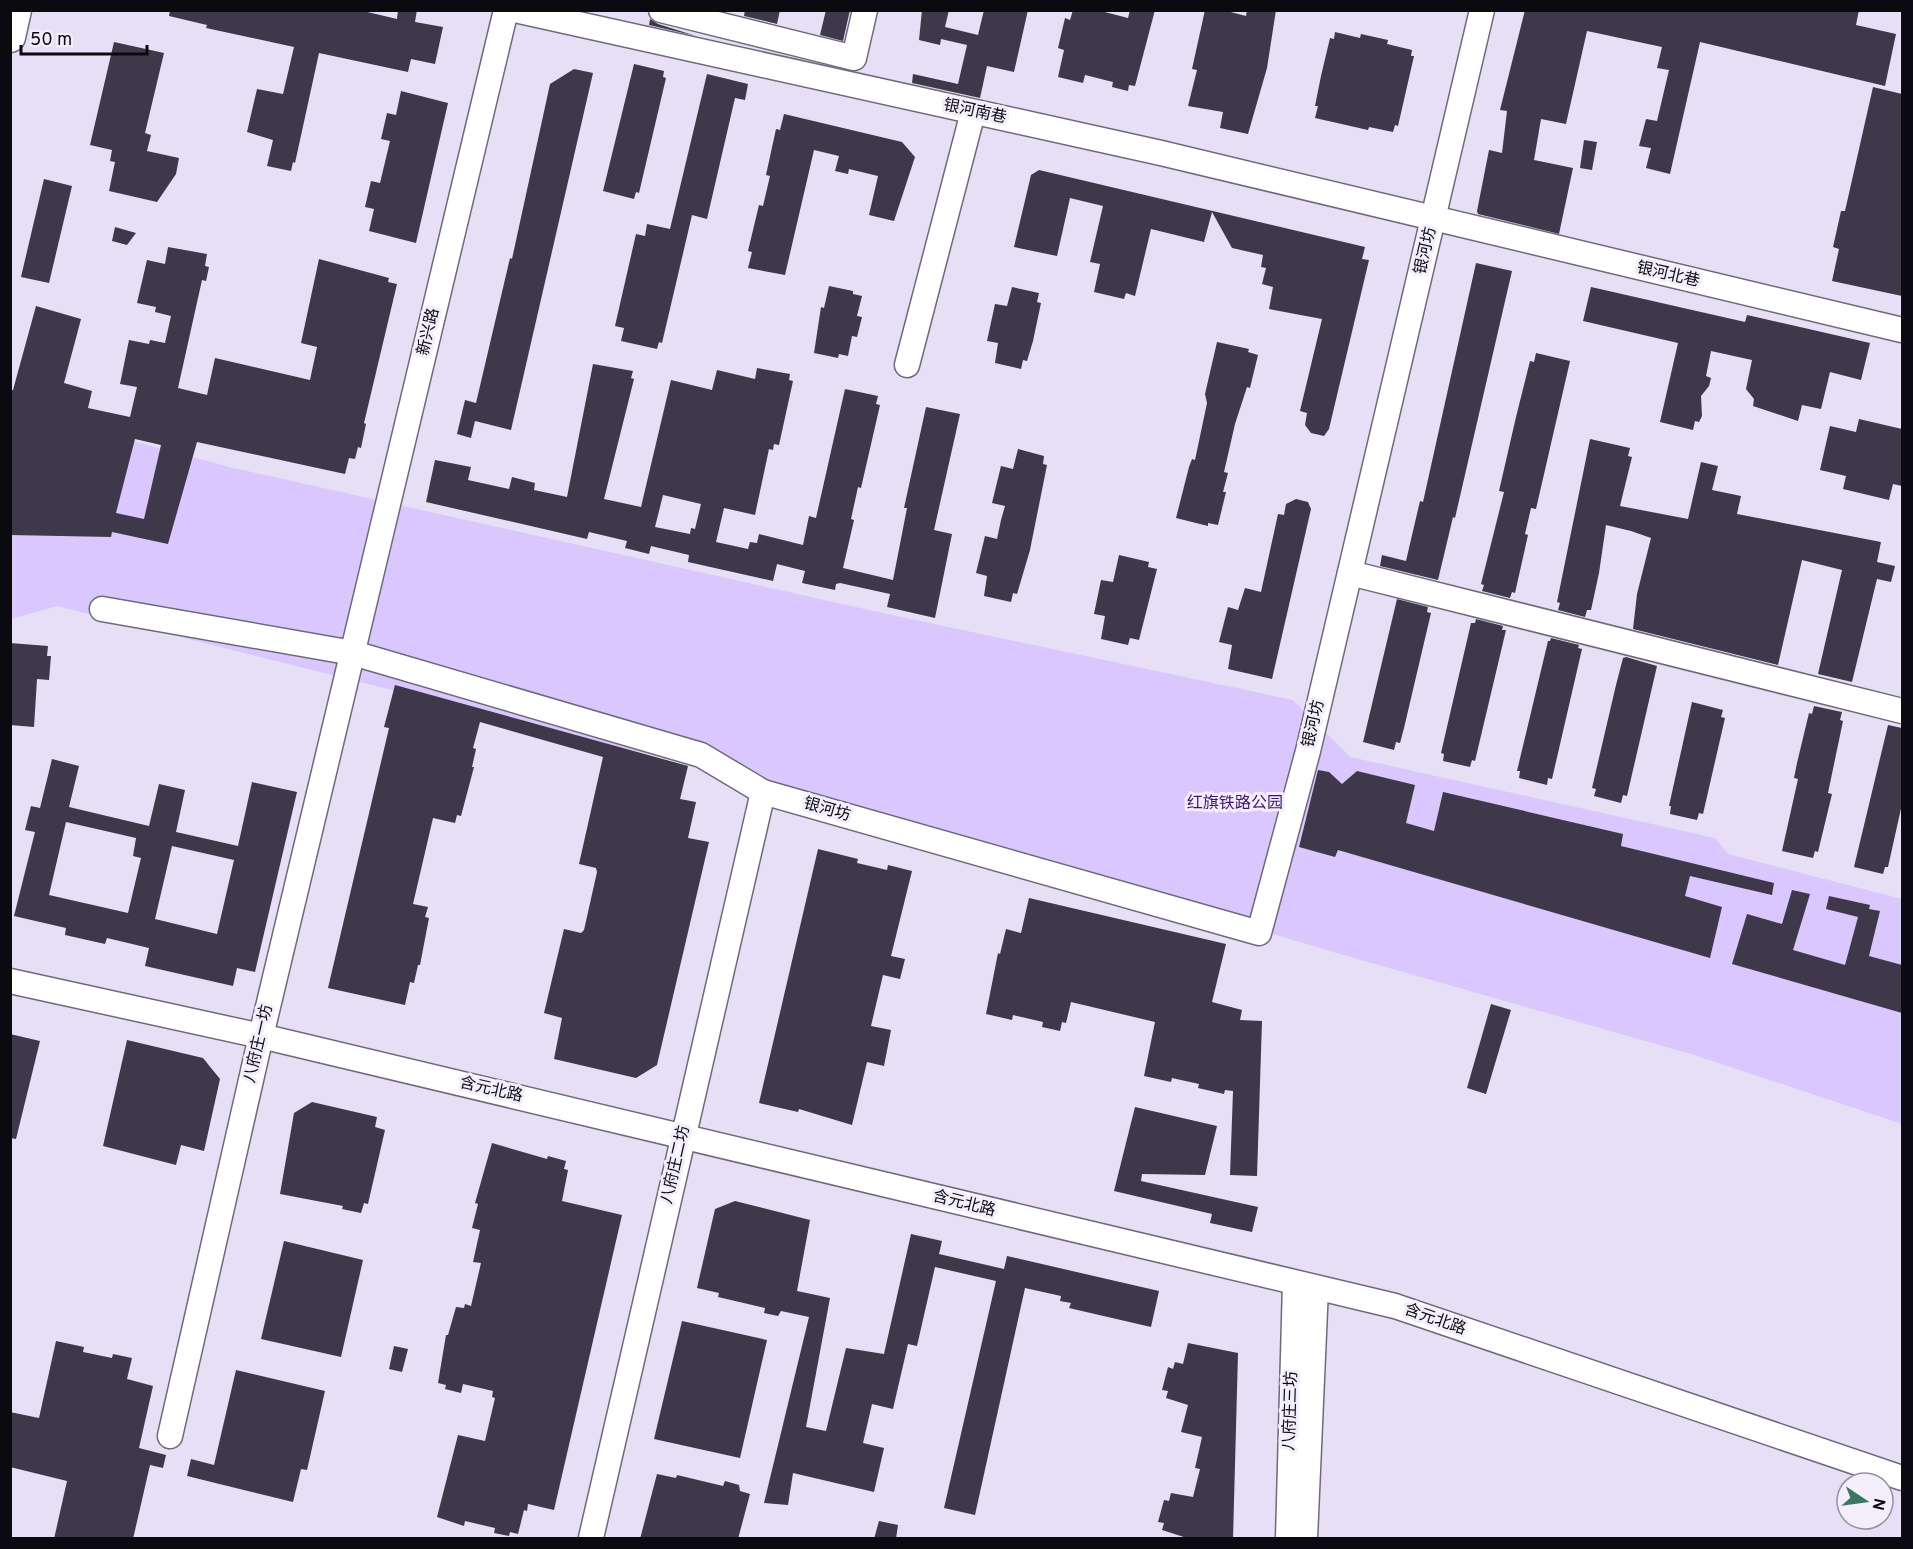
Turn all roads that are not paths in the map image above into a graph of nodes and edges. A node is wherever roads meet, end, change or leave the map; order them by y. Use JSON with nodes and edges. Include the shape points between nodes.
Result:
{"nodes":[{"id":1,"x":16,"y":10,"type":"edge"},
{"id":2,"x":506,"y":10,"type":"edge"},
{"id":3,"x":515,"y":10,"type":"edge"},
{"id":4,"x":661,"y":10,"type":"edge"},
{"id":5,"x":865,"y":10,"type":"edge"},
{"id":6,"x":1482,"y":10,"type":"edge"},
{"id":7,"x":10,"y":37,"type":"edge"},
{"id":8,"x":973,"y":112,"type":"junction"},
{"id":9,"x":1434,"y":219,"type":"junction"},
{"id":10,"x":1902,"y":330,"type":"edge"},
{"id":11,"x":907,"y":365,"type":"dead end"},
{"id":12,"x":1350,"y":573,"type":"junction"},
{"id":13,"x":102,"y":609,"type":"dead end"},
{"id":14,"x":353,"y":653,"type":"junction"},
{"id":15,"x":1902,"y":711,"type":"edge"},
{"id":16,"x":763,"y":792,"type":"junction"},
{"id":17,"x":10,"y":981,"type":"edge"},
{"id":18,"x":261,"y":1036,"type":"junction"},
{"id":19,"x":683,"y":1136,"type":"junction"},
{"id":20,"x":1305,"y":1286,"type":"junction"},
{"id":21,"x":170,"y":1436,"type":"dead end"},
{"id":22,"x":1902,"y":1478,"type":"edge"},
{"id":23,"x":591,"y":1539,"type":"edge"},
{"id":24,"x":1287,"y":1539,"type":"edge"},
{"id":25,"x":1305,"y":1539,"type":"edge"}],
"edges":[{"from":1,"to":7,"type":"main road"},
{"from":2,"to":14,"type":"street","name":"新兴路"},
{"from":3,"to":8,"type":"street","name":"银河南巷"},
{"from":4,"to":5,"type":"street","via":[[854,58]]},
{"from":6,"to":9,"type":"street","name":"银河坊"},
{"from":8,"to":9,"type":"street","name":"银河南巷"},
{"from":8,"to":11,"type":"street"},
{"from":9,"to":10,"type":"street","name":"银河北巷"},
{"from":9,"to":12,"type":"street","name":"银河坊"},
{"from":12,"to":15,"type":"street"},
{"from":12,"to":16,"type":"street","name":"银河坊","via":[[1259,933]]},
{"from":13,"to":14,"type":"street"},
{"from":14,"to":16,"type":"street","via":[[701,755]]},
{"from":14,"to":18,"type":"street","name":"八府庄一坊"},
{"from":16,"to":19,"type":"street","name":"八府庄二坊"},
{"from":17,"to":18,"type":"street","name":"含元北路"},
{"from":18,"to":19,"type":"street","name":"含元北路"},
{"from":18,"to":21,"type":"street","name":"八府庄一坊"},
{"from":19,"to":20,"type":"street","name":"含元北路"},
{"from":19,"to":23,"type":"street","name":"八府庄二坊"},
{"from":20,"to":22,"type":"street","name":"含元北路","via":[[1395,1306]]},
{"from":20,"to":24,"type":"street","name":"八府庄三坊"},
{"from":20,"to":25,"type":"street","name":"八府庄三坊"}]}
